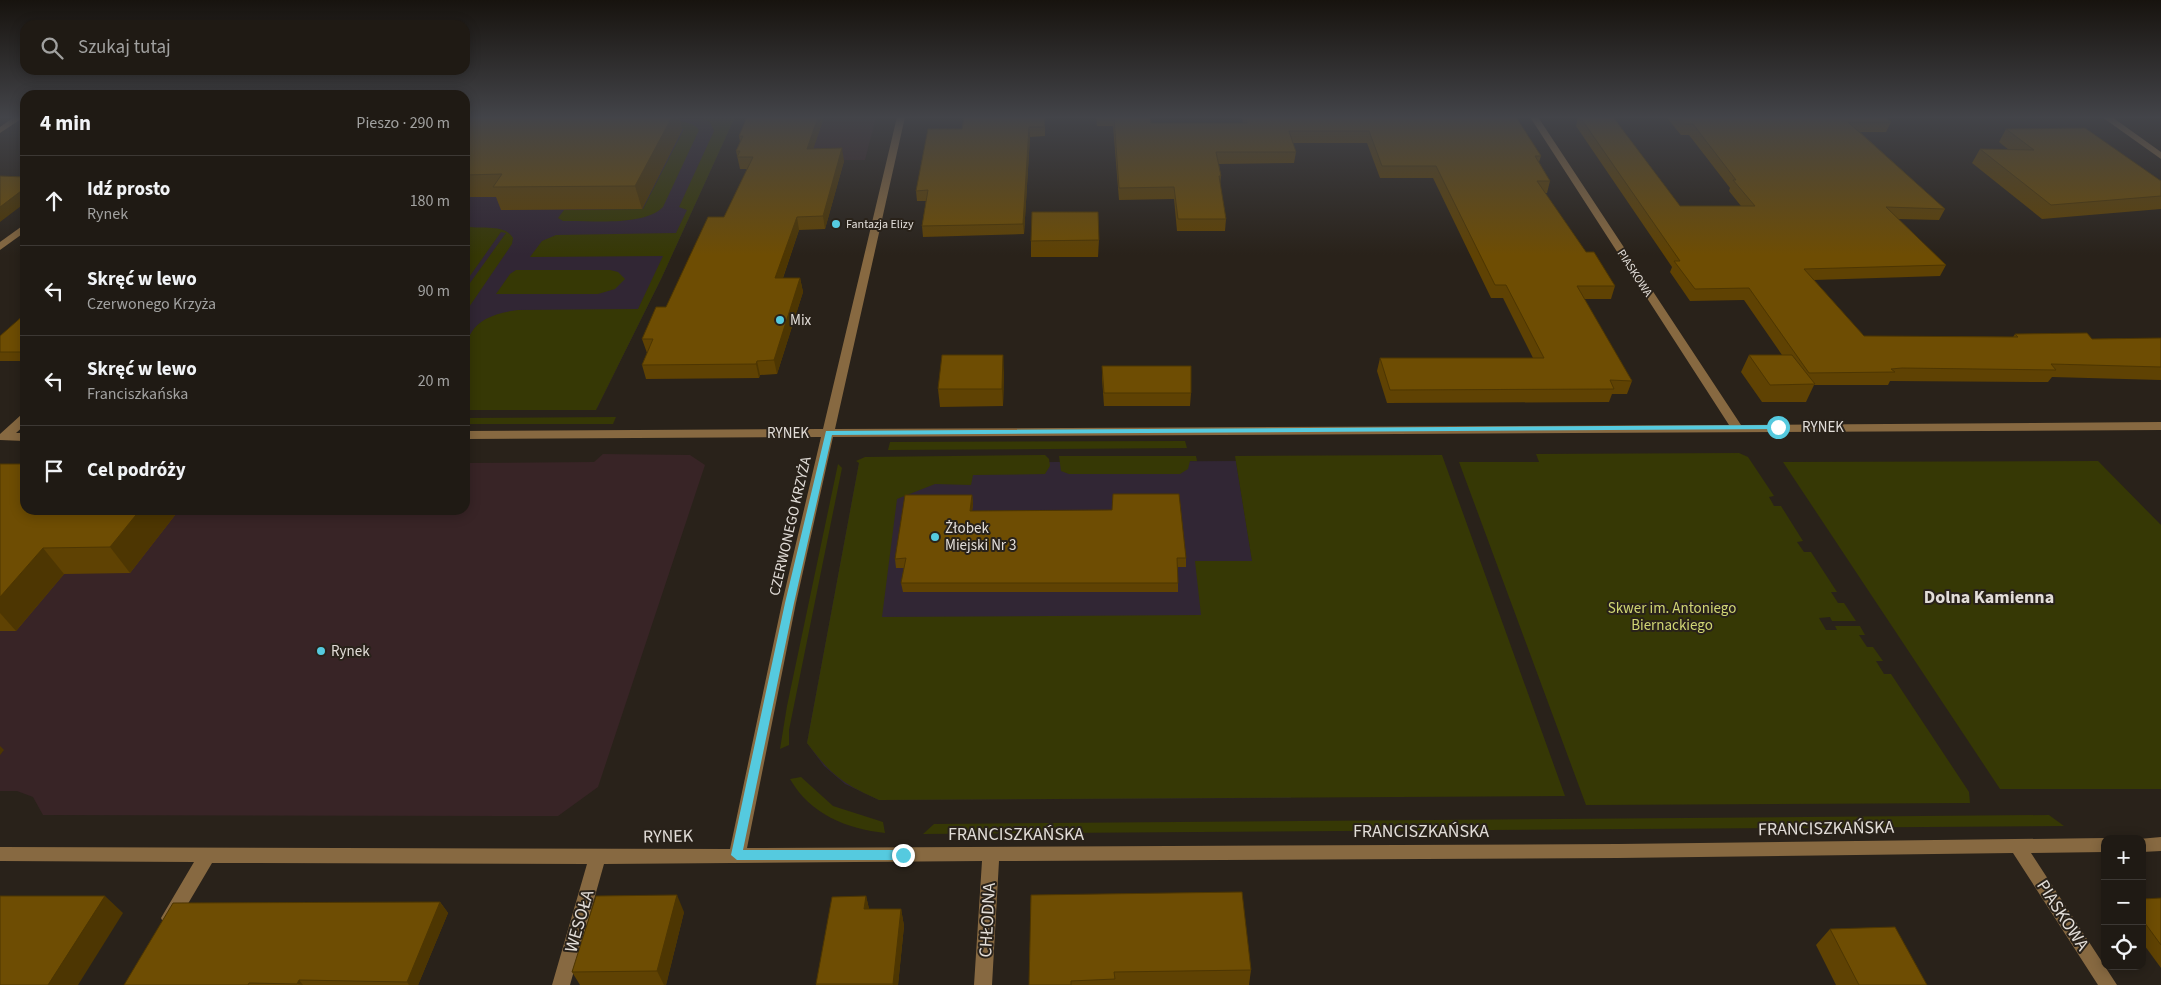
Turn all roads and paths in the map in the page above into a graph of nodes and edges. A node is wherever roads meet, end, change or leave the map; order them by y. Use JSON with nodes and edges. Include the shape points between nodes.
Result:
{"nodes":[{"id":1,"x":890,"y":163,"type":"edge"},
{"id":2,"x":1564,"y":163,"type":"edge"},
{"id":3,"x":20,"y":231,"type":"edge"},
{"id":4,"x":0,"y":247,"type":"edge"},
{"id":5,"x":20,"y":422,"type":"edge"},
{"id":6,"x":2161,"y":426,"type":"edge"},
{"id":7,"x":1737,"y":428,"type":"junction"},
{"id":8,"x":828,"y":433,"type":"junction"},
{"id":9,"x":470,"y":435,"type":"edge"},
{"id":10,"x":2,"y":437,"type":"edge"},
{"id":11,"x":20,"y":437,"type":"edge"},
{"id":12,"x":2146,"y":844,"type":"edge"},
{"id":13,"x":2161,"y":844,"type":"edge"},
{"id":14,"x":2101,"y":845,"type":"edge"},
{"id":15,"x":2017,"y":846,"type":"junction"},
{"id":16,"x":0,"y":854,"type":"edge"},
{"id":17,"x":737,"y":855,"type":"junction"},
{"id":18,"x":991,"y":855,"type":"junction"},
{"id":19,"x":207,"y":856,"type":"junction"},
{"id":20,"x":598,"y":857,"type":"junction"},
{"id":21,"x":159,"y":937,"type":"edge"},
{"id":22,"x":561,"y":985,"type":"edge"},
{"id":23,"x":983,"y":985,"type":"edge"},
{"id":24,"x":2108,"y":985,"type":"edge"}],
"edges":[{"from":1,"to":8,"type":"street","name":"CZERWONEGO KRZYŻA"},
{"from":2,"to":7,"type":"street","name":"PIASKOWA"},
{"from":3,"to":4,"type":"street"},
{"from":5,"to":10,"type":"street"},
{"from":6,"to":7,"type":"street","name":"RYNEK"},
{"from":7,"to":8,"type":"street","name":"RYNEK"},
{"from":8,"to":9,"type":"street","name":"RYNEK"},
{"from":8,"to":17,"type":"street","name":"CZERWONEGO KRZYŻA"},
{"from":10,"to":11,"type":"street"},
{"from":12,"to":13,"type":"street"},
{"from":14,"to":15,"type":"street","name":"FRANCISZKAŃSKA"},
{"from":15,"to":18,"type":"street","name":"FRANCISZKAŃSKA"},
{"from":15,"to":24,"type":"street","name":"PIASKOWA"},
{"from":16,"to":19,"type":"street","name":"RYNEK"},
{"from":17,"to":18,"type":"street","name":"FRANCISZKAŃSKA"},
{"from":17,"to":20,"type":"street","name":"RYNEK"},
{"from":18,"to":23,"type":"street","name":"CHŁODNA"},
{"from":19,"to":20,"type":"street","name":"RYNEK"},
{"from":19,"to":21,"type":"street"},
{"from":20,"to":22,"type":"street","name":"WESOŁA"}]}
